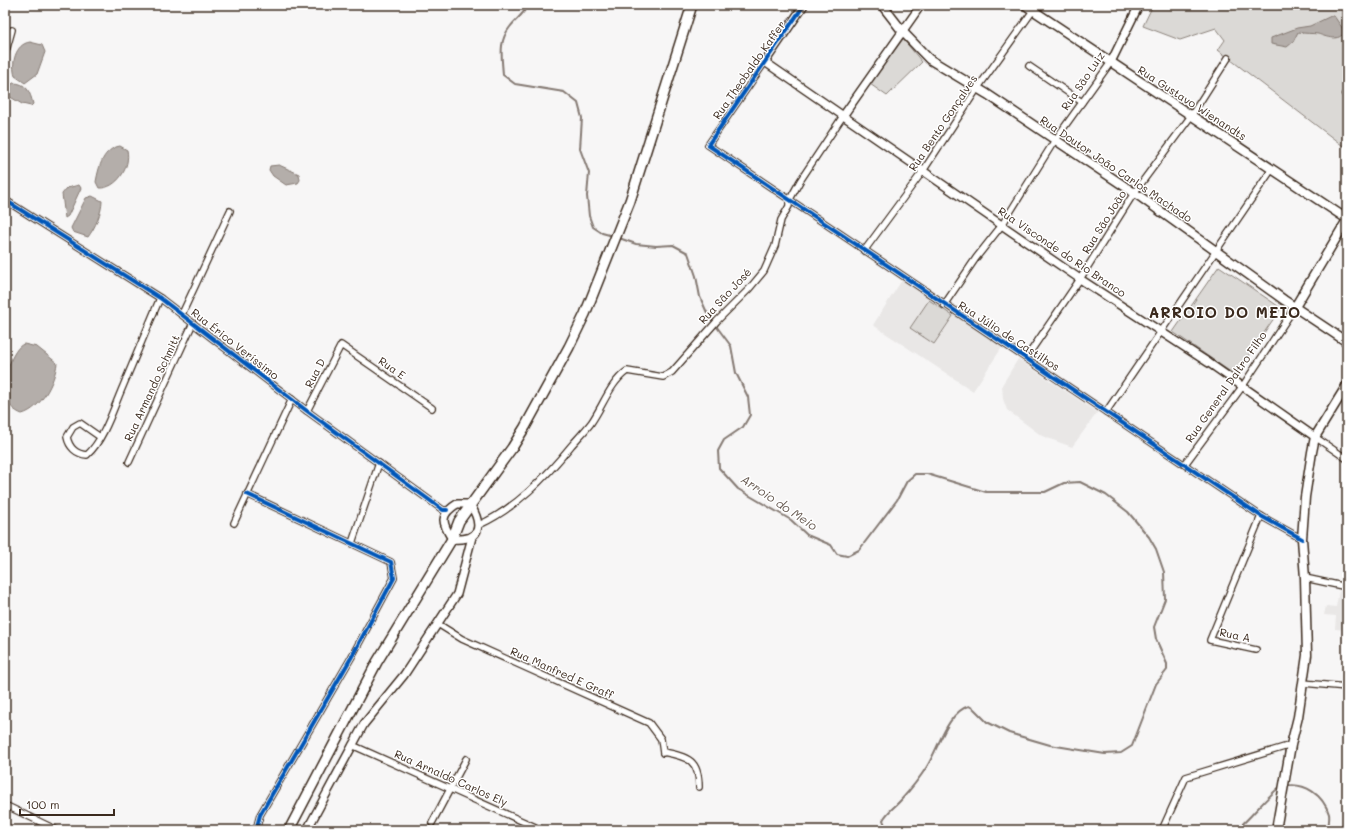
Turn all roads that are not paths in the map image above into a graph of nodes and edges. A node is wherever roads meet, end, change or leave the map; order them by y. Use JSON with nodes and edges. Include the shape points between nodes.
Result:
{"nodes":[{"id":1,"x":692,"y":5,"type":"edge"},
{"id":2,"x":804,"y":5,"type":"edge"},
{"id":3,"x":882,"y":5,"type":"edge"},
{"id":4,"x":921,"y":5,"type":"edge"},
{"id":5,"x":1024,"y":5,"type":"edge"},
{"id":6,"x":1139,"y":5,"type":"edge"},
{"id":7,"x":1035,"y":8,"type":"edge"},
{"id":8,"x":12,"y":30,"type":"dead end"},
{"id":9,"x":903,"y":32,"type":"junction"},
{"id":10,"x":5,"y":55,"type":"edge"},
{"id":11,"x":1228,"y":58,"type":"dead end"},
{"id":12,"x":765,"y":62,"type":"junction"},
{"id":13,"x":1111,"y":62,"type":"junction"},
{"id":14,"x":1029,"y":66,"type":"dead end"},
{"id":15,"x":977,"y":89,"type":"junction"},
{"id":16,"x":1082,"y":102,"type":"junction"},
{"id":17,"x":844,"y":116,"type":"junction"},
{"id":18,"x":1191,"y":116,"type":"junction"},
{"id":19,"x":1055,"y":140,"type":"junction"},
{"id":20,"x":708,"y":145,"type":"joint"},
{"id":21,"x":1272,"y":169,"type":"junction"},
{"id":22,"x":923,"y":171,"type":"junction"},
{"id":23,"x":1134,"y":193,"type":"junction"},
{"id":24,"x":5,"y":200,"type":"edge"},
{"id":25,"x":789,"y":200,"type":"junction"},
{"id":26,"x":230,"y":211,"type":"dead end"},
{"id":27,"x":1347,"y":219,"type":"edge"},
{"id":28,"x":1002,"y":225,"type":"junction"},
{"id":29,"x":864,"y":251,"type":"junction"},
{"id":30,"x":1216,"y":252,"type":"junction"},
{"id":31,"x":1080,"y":279,"type":"junction"},
{"id":32,"x":160,"y":298,"type":"junction"},
{"id":33,"x":944,"y":304,"type":"junction"},
{"id":34,"x":1295,"y":307,"type":"junction"},
{"id":35,"x":182,"y":314,"type":"junction"},
{"id":36,"x":193,"y":323,"type":"junction"},
{"id":37,"x":1162,"y":333,"type":"junction"},
{"id":38,"x":1347,"y":342,"type":"edge"},
{"id":39,"x":341,"y":345,"type":"joint"},
{"id":40,"x":1026,"y":358,"type":"junction"},
{"id":41,"x":1347,"y":385,"type":"edge"},
{"id":42,"x":1242,"y":387,"type":"junction"},
{"id":43,"x":292,"y":399,"type":"junction"},
{"id":44,"x":432,"y":408,"type":"dead end"},
{"id":45,"x":308,"y":411,"type":"junction"},
{"id":46,"x":1106,"y":412,"type":"junction"},
{"id":47,"x":100,"y":437,"type":"junction"},
{"id":48,"x":1315,"y":437,"type":"junction"},
{"id":49,"x":1347,"y":459,"type":"edge"},
{"id":50,"x":129,"y":462,"type":"dead end"},
{"id":51,"x":380,"y":463,"type":"junction"},
{"id":52,"x":1185,"y":464,"type":"junction"},
{"id":53,"x":247,"y":494,"type":"junction"},
{"id":54,"x":470,"y":504,"type":"junction"},
{"id":55,"x":447,"y":510,"type":"junction"},
{"id":56,"x":1261,"y":516,"type":"junction"},
{"id":57,"x":234,"y":522,"type":"dead end"},
{"id":58,"x":479,"y":525,"type":"junction"},
{"id":59,"x":472,"y":537,"type":"junction"},
{"id":60,"x":452,"y":539,"type":"junction"},
{"id":61,"x":1302,"y":539,"type":"junction"},
{"id":62,"x":352,"y":543,"type":"junction"},
{"id":63,"x":1305,"y":578,"type":"junction"},
{"id":64,"x":1347,"y":587,"type":"edge"},
{"id":65,"x":438,"y":624,"type":"junction"},
{"id":66,"x":1256,"y":650,"type":"dead end"},
{"id":67,"x":1303,"y":683,"type":"junction"},
{"id":68,"x":1347,"y":687,"type":"edge"},
{"id":69,"x":352,"y":745,"type":"junction"},
{"id":70,"x":1291,"y":745,"type":"junction"},
{"id":71,"x":466,"y":758,"type":"dead end"},
{"id":72,"x":700,"y":787,"type":"dead end"},
{"id":73,"x":450,"y":788,"type":"junction"},
{"id":74,"x":5,"y":805,"type":"edge"},
{"id":75,"x":432,"y":823,"type":"dead end"},
{"id":76,"x":1277,"y":826,"type":"edge"},
{"id":77,"x":58,"y":830,"type":"edge"},
{"id":78,"x":256,"y":830,"type":"edge"},
{"id":79,"x":289,"y":830,"type":"edge"},
{"id":80,"x":307,"y":830,"type":"edge"},
{"id":81,"x":542,"y":830,"type":"edge"},
{"id":82,"x":1162,"y":830,"type":"edge"}],
"edges":[{"from":1,"to":54,"type":"main road","via":[[625,216],[569,348],[512,448]]},
{"from":2,"to":12,"type":"street","name":"Rua Theobaldo Kaffer"},
{"from":3,"to":9,"type":"main road","name":"Rua Doutor João Carlos Machado"},
{"from":4,"to":9,"type":"street","name":"Rua São José"},
{"from":5,"to":7,"type":"main road","name":"Rua Gustavo Wienandts"},
{"from":6,"to":13,"type":"street","name":"Rua São Luiz"},
{"from":7,"to":13,"type":"main road","name":"Rua Gustavo Wienandts"},
{"from":7,"to":15,"type":"street","name":"Rua Bento Gonçalves"},
{"from":8,"to":10,"type":"street"},
{"from":9,"to":15,"type":"main road","name":"Rua Doutor João Carlos Machado","via":[[929,59]]},
{"from":9,"to":17,"type":"street","name":"Rua São José"},
{"from":11,"to":18,"type":"street","name":"Rua São João"},
{"from":12,"to":17,"type":"street","name":"Rua Visconde do Rio Branco"},
{"from":12,"to":20,"type":"street","name":"Rua Theobaldo Kaffer"},
{"from":13,"to":16,"type":"street","name":"Rua São Luiz"},
{"from":13,"to":18,"type":"main road","name":"Rua Gustavo Wienandts"},
{"from":14,"to":16,"type":"street"},
{"from":15,"to":19,"type":"main road","name":"Rua Doutor João Carlos Machado"},
{"from":15,"to":22,"type":"street","name":"Rua Bento Gonçalves"},
{"from":16,"to":19,"type":"street","name":"Rua São Luiz"},
{"from":17,"to":22,"type":"street","name":"Rua Visconde do Rio Branco"},
{"from":17,"to":25,"type":"street","name":"Rua São José"},
{"from":18,"to":21,"type":"main road","name":"Rua Gustavo Wienandts"},
{"from":18,"to":23,"type":"street","name":"Rua São João"},
{"from":19,"to":23,"type":"main road","name":"Rua Doutor João Carlos Machado"},
{"from":19,"to":28,"type":"street","name":"Rua São Luiz"},
{"from":20,"to":25,"type":"street","name":"Rua Júlio de Castilhos"},
{"from":21,"to":27,"type":"main road","name":"Rua Gustavo Wienandts"},
{"from":21,"to":30,"type":"street"},
{"from":22,"to":28,"type":"street","name":"Rua Visconde do Rio Branco"},
{"from":22,"to":29,"type":"street","name":"Rua Bento Gonçalves"},
{"from":23,"to":30,"type":"main road","name":"Rua Doutor João Carlos Machado"},
{"from":23,"to":31,"type":"street","name":"Rua São João"},
{"from":24,"to":32,"type":"street","name":"Rua Érico Veríssimo"},
{"from":25,"to":29,"type":"street","name":"Rua Júlio de Castilhos"},
{"from":25,"to":58,"type":"street","name":"Rua São José","via":[[789,206],[781,220],[764,270],[672,372],[663,377],[627,371],[618,377],[591,423],[557,464],[511,506],[495,518]]},
{"from":26,"to":35,"type":"street"},
{"from":27,"to":34,"type":"main road","name":"Rua General Daltro Filho"},
{"from":28,"to":31,"type":"street","name":"Rua Visconde do Rio Branco"},
{"from":28,"to":33,"type":"street","name":"Rua São Luiz"},
{"from":29,"to":33,"type":"street","name":"Rua Júlio de Castilhos"},
{"from":30,"to":34,"type":"main road","name":"Rua Doutor João Carlos Machado"},
{"from":30,"to":37,"type":"street"},
{"from":31,"to":37,"type":"street","name":"Rua Visconde do Rio Branco"},
{"from":31,"to":40,"type":"street","name":"Rua São João"},
{"from":32,"to":35,"type":"street","name":"Rua Érico Veríssimo"},
{"from":32,"to":47,"type":"street"},
{"from":33,"to":40,"type":"street","name":"Rua Júlio de Castilhos"},
{"from":34,"to":38,"type":"main road","name":"Rua Doutor João Carlos Machado"},
{"from":34,"to":42,"type":"street","name":"Rua General Daltro Filho"},
{"from":35,"to":36,"type":"street","name":"Rua Érico Veríssimo"},
{"from":36,"to":43,"type":"street","name":"Rua Érico Veríssimo"},
{"from":36,"to":50,"type":"street","name":"Rua Armando Schmitt"},
{"from":37,"to":42,"type":"street","name":"Rua Visconde do Rio Branco"},
{"from":37,"to":46,"type":"street"},
{"from":39,"to":44,"type":"street","name":"Rua E"},
{"from":39,"to":45,"type":"street","name":"Rua D"},
{"from":40,"to":46,"type":"street","name":"Rua Júlio de Castilhos"},
{"from":41,"to":48,"type":"main road"},
{"from":42,"to":48,"type":"street","name":"Rua Visconde do Rio Branco"},
{"from":42,"to":52,"type":"street","name":"Rua General Daltro Filho"},
{"from":43,"to":45,"type":"street","name":"Rua Érico Veríssimo"},
{"from":43,"to":53,"type":"street"},
{"from":45,"to":51,"type":"street","name":"Rua Érico Veríssimo"},
{"from":46,"to":52,"type":"street","name":"Rua Júlio de Castilhos"},
{"from":47,"to":47,"type":"street","via":[[94,449],[87,455],[74,451],[67,437],[73,427],[80,423]]},
{"from":48,"to":49,"type":"street","name":"Rua Visconde do Rio Branco"},
{"from":48,"to":61,"type":"main road","via":[[1305,497]]},
{"from":51,"to":55,"type":"street","name":"Rua Érico Veríssimo","via":[[443,510]]},
{"from":51,"to":62,"type":"street"},
{"from":52,"to":56,"type":"street","name":"Rua Júlio de Castilhos"},
{"from":53,"to":57,"type":"street"},
{"from":53,"to":62,"type":"street"},
{"from":54,"to":55,"type":"street","via":[[457,504]]},
{"from":54,"to":58,"type":"street"},
{"from":54,"to":60,"type":"main road","via":[[459,521]]},
{"from":55,"to":60,"type":"street","via":[[443,519]]},
{"from":56,"to":61,"type":"street","name":"Rua Júlio de Castilhos"},
{"from":56,"to":66,"type":"street","name":"Rua A","via":[[1210,640]]},
{"from":58,"to":59,"type":"street"},
{"from":59,"to":60,"type":"street"},
{"from":59,"to":65,"type":"street","via":[[457,594]]},
{"from":60,"to":79,"type":"main road","via":[[377,662]]},
{"from":61,"to":63,"type":"main road"},
{"from":62,"to":78,"type":"street","via":[[391,562],[394,578],[260,815]]},
{"from":63,"to":64,"type":"street"},
{"from":63,"to":67,"type":"main road","via":[[1307,655]]},
{"from":65,"to":69,"type":"street","via":[[404,675],[364,724]]},
{"from":65,"to":72,"type":"street","name":"Rua Manfred E Graff","via":[[462,639],[649,723],[661,739],[663,753],[682,757],[696,766]]},
{"from":67,"to":68,"type":"street"},
{"from":67,"to":70,"type":"main road"},
{"from":69,"to":73,"type":"street","name":"Rua Arnaldo Carlos Ely"},
{"from":69,"to":80,"type":"street"},
{"from":70,"to":76,"type":"main road"},
{"from":70,"to":82,"type":"street","via":[[1186,776]]},
{"from":71,"to":73,"type":"street"},
{"from":73,"to":75,"type":"street"},
{"from":73,"to":81,"type":"street","name":"Rua Arnaldo Carlos Ely"},
{"from":74,"to":77,"type":"street"}]}
